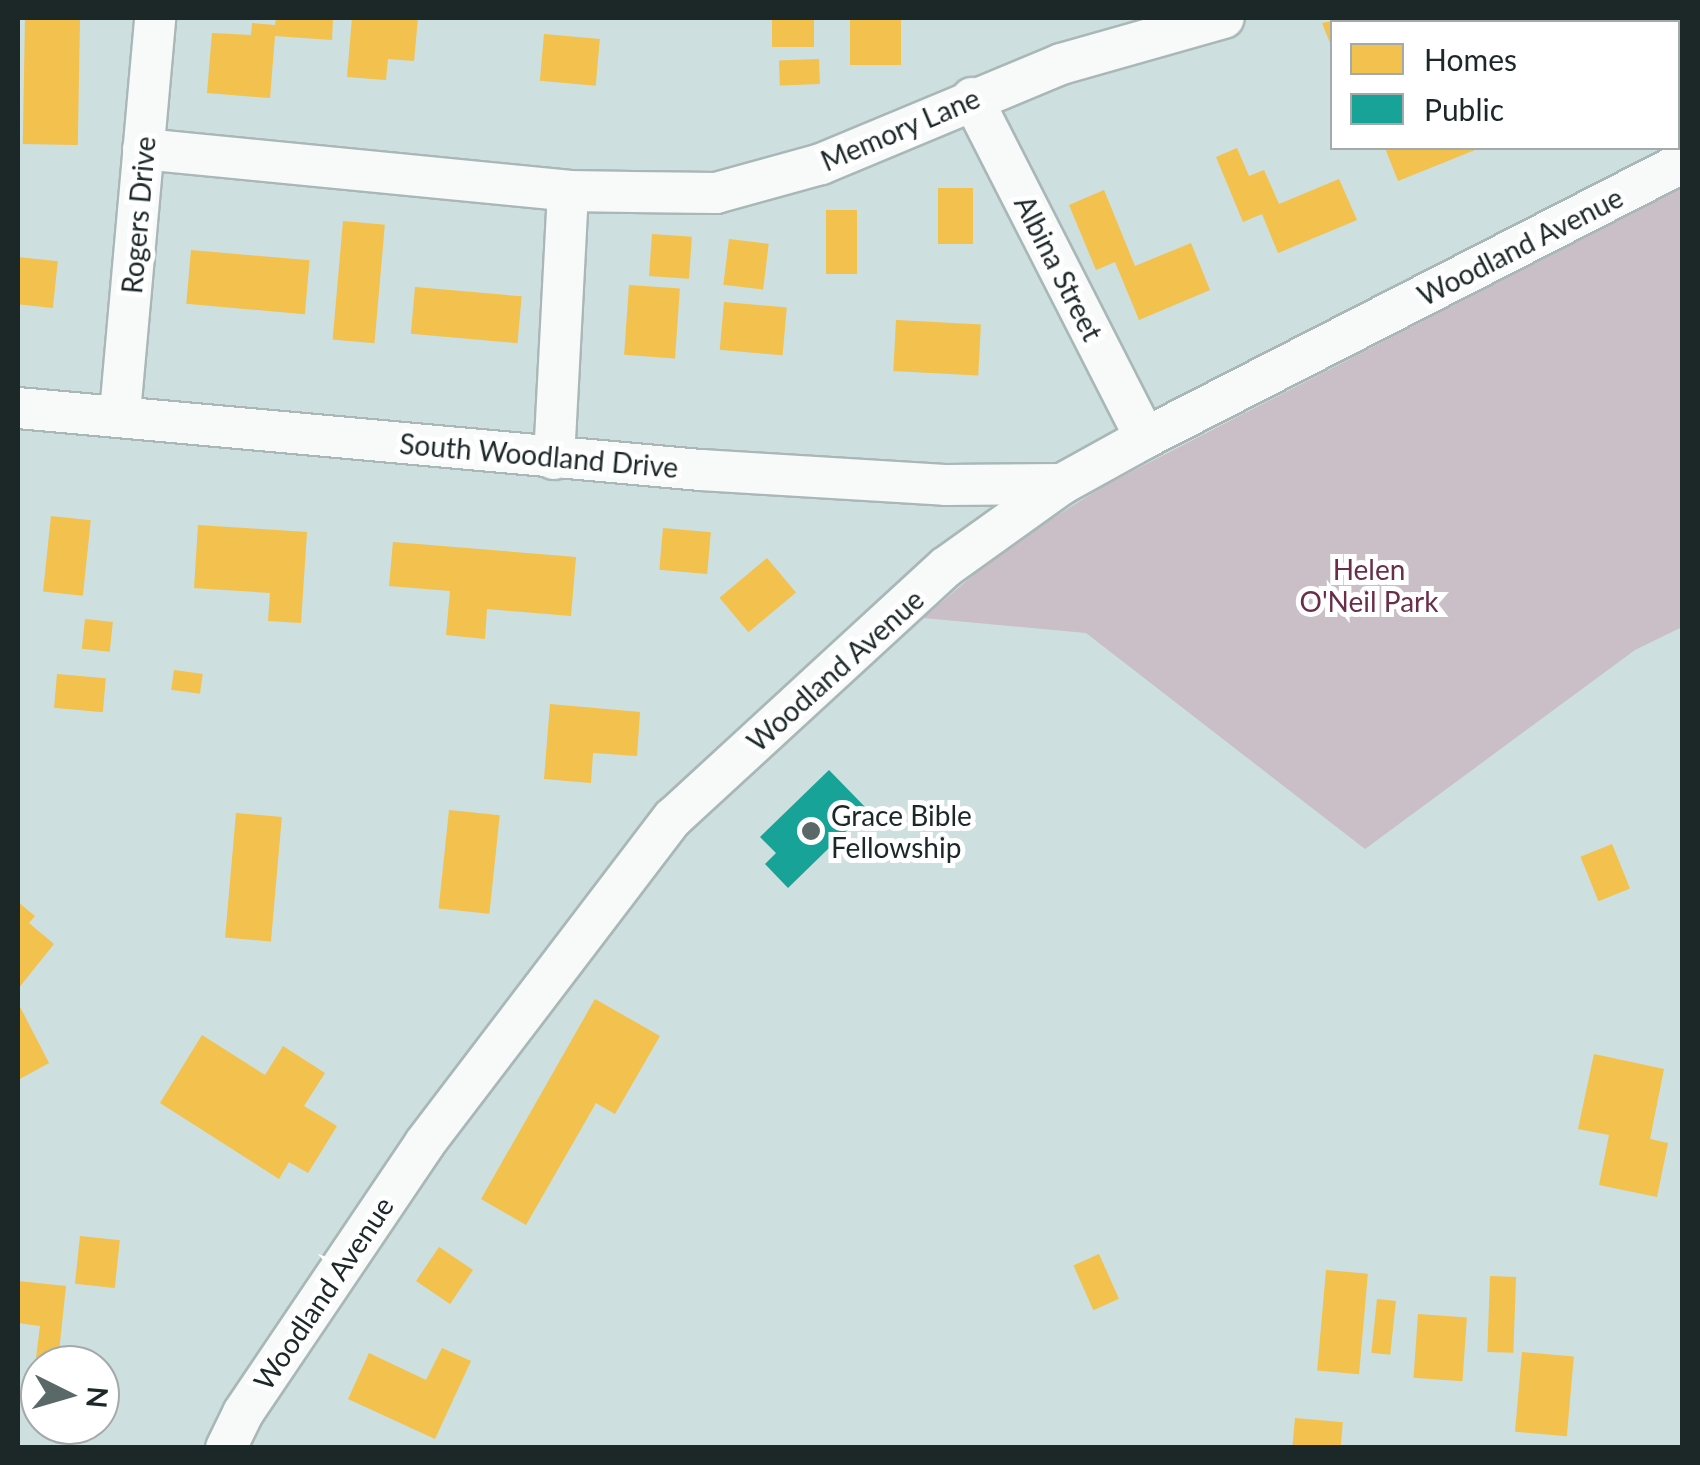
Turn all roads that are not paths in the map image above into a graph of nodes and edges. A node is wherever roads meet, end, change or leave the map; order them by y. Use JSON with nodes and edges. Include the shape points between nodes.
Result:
{"nodes":[{"id":1,"x":154,"y":18,"type":"edge"},
{"id":2,"x":1224,"y":18,"type":"edge"},
{"id":3,"x":972,"y":98,"type":"junction"},
{"id":4,"x":144,"y":148,"type":"junction"},
{"id":5,"x":1682,"y":163,"type":"edge"},
{"id":6,"x":568,"y":190,"type":"junction"},
{"id":7,"x":18,"y":408,"type":"edge"},
{"id":8,"x":120,"y":413,"type":"junction"},
{"id":9,"x":1146,"y":438,"type":"junction"},
{"id":10,"x":554,"y":458,"type":"junction"},
{"id":11,"x":1062,"y":484,"type":"junction"},
{"id":12,"x":226,"y":1448,"type":"edge"}],
"edges":[{"from":1,"to":4,"type":"street","name":"Rogers Drive"},
{"from":2,"to":3,"type":"street","name":"Memory Lane"},
{"from":3,"to":6,"type":"street","name":"Memory Lane","via":[[821,164],[752,186],[669,195]]},
{"from":3,"to":9,"type":"street","name":"Albina Street"},
{"from":4,"to":6,"type":"street","name":"Memory Lane"},
{"from":4,"to":8,"type":"street","name":"Rogers Drive"},
{"from":5,"to":9,"type":"street","name":"Woodland Avenue"},
{"from":6,"to":10,"type":"street"},
{"from":7,"to":8,"type":"street","name":"South Woodland Drive"},
{"from":8,"to":10,"type":"street","name":"South Woodland Drive"},
{"from":9,"to":11,"type":"street","name":"Woodland Avenue"},
{"from":10,"to":11,"type":"street","name":"South Woodland Drive","via":[[944,485]]},
{"from":11,"to":12,"type":"street","name":"Woodland Avenue","via":[[946,567],[673,818],[425,1142],[242,1413]]}]}
